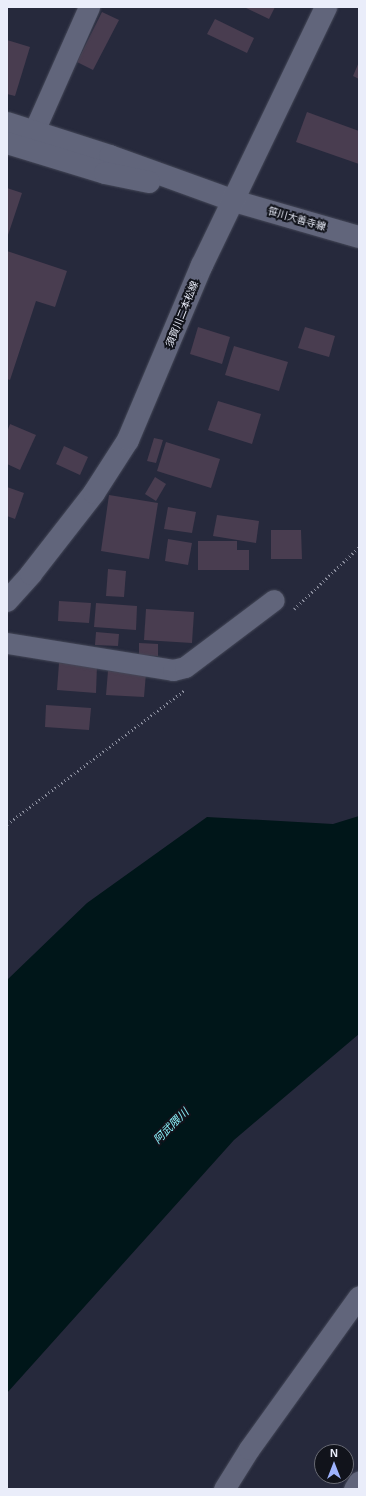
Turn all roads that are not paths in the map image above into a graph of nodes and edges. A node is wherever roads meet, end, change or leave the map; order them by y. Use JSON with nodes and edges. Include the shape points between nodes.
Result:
{"nodes":[{"id":1,"x":89,"y":7,"type":"edge"},
{"id":2,"x":326,"y":7,"type":"edge"},
{"id":3,"x":7,"y":123,"type":"edge"},
{"id":4,"x":34,"y":131,"type":"junction"},
{"id":5,"x":7,"y":143,"type":"edge"},
{"id":6,"x":234,"y":201,"type":"junction"},
{"id":7,"x":359,"y":237,"type":"edge"},
{"id":8,"x":274,"y":600,"type":"dead end"},
{"id":9,"x":7,"y":601,"type":"edge"},
{"id":10,"x":7,"y":643,"type":"edge"},
{"id":11,"x":359,"y":1296,"type":"edge"},
{"id":12,"x":359,"y":1481,"type":"edge"},
{"id":13,"x":224,"y":1489,"type":"edge"},
{"id":14,"x":354,"y":1489,"type":"edge"}],
"edges":[{"from":1,"to":4,"type":"street"},
{"from":2,"to":6,"type":"main road","name":"須賀川二本松線"},
{"from":3,"to":4,"type":"main road"},
{"from":4,"to":6,"type":"main road"},
{"from":5,"to":6,"type":"main road","via":[[105,173]]},
{"from":6,"to":7,"type":"main road","name":"笹川大善寺線"},
{"from":6,"to":9,"type":"main road","name":"須賀川二本松線","via":[[202,265],[128,440],[94,493]]},
{"from":8,"to":10,"type":"street","via":[[185,667],[173,670]]},
{"from":11,"to":13,"type":"street"},
{"from":12,"to":14,"type":"street"}]}
